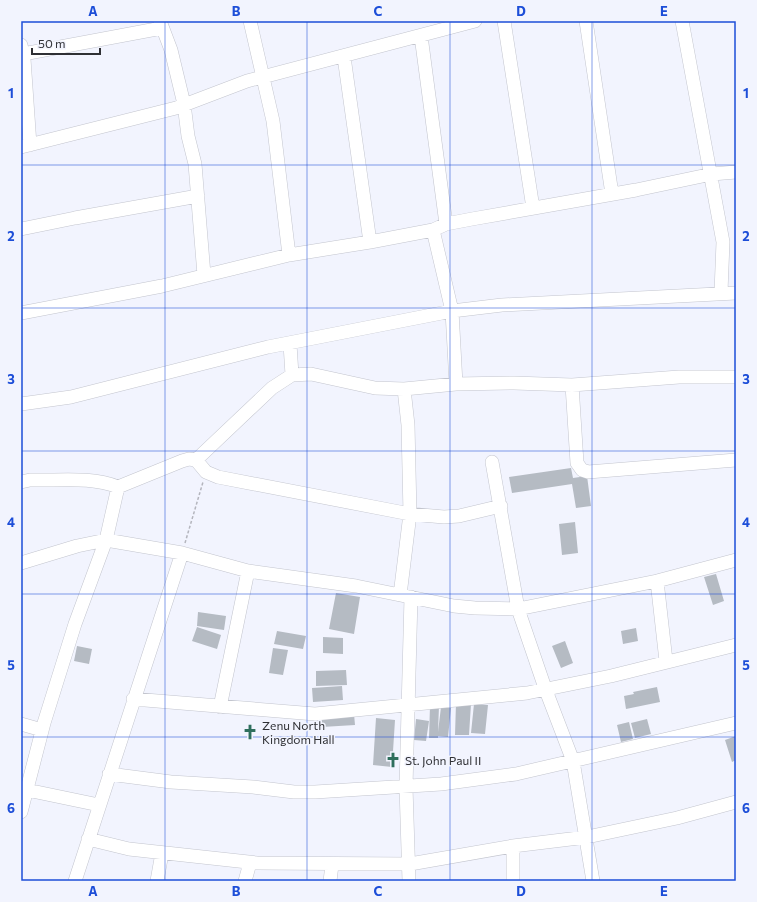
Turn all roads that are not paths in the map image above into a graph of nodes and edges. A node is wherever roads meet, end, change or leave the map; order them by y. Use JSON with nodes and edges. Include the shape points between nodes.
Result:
{"nodes":[{"id":1,"x":250,"y":21,"type":"edge"},
{"id":2,"x":476,"y":21,"type":"edge"},
{"id":3,"x":504,"y":21,"type":"edge"},
{"id":4,"x":586,"y":21,"type":"edge"},
{"id":5,"x":682,"y":21,"type":"edge"},
{"id":6,"x":161,"y":24,"type":"edge"},
{"id":7,"x":421,"y":36,"type":"junction"},
{"id":8,"x":22,"y":50,"type":"edge"},
{"id":9,"x":344,"y":57,"type":"junction"},
{"id":10,"x":262,"y":78,"type":"junction"},
{"id":11,"x":184,"y":104,"type":"junction"},
{"id":12,"x":25,"y":146,"type":"edge"},
{"id":13,"x":736,"y":172,"type":"edge"},
{"id":14,"x":712,"y":174,"type":"junction"},
{"id":15,"x":612,"y":194,"type":"junction"},
{"id":16,"x":198,"y":196,"type":"junction"},
{"id":17,"x":532,"y":208,"type":"junction"},
{"id":18,"x":446,"y":224,"type":"junction"},
{"id":19,"x":21,"y":229,"type":"edge"},
{"id":20,"x":433,"y":230,"type":"junction"},
{"id":21,"x":370,"y":242,"type":"junction"},
{"id":22,"x":730,"y":242,"type":"edge"},
{"id":23,"x":289,"y":255,"type":"junction"},
{"id":24,"x":204,"y":275,"type":"junction"},
{"id":25,"x":722,"y":292,"type":"junction"},
{"id":26,"x":736,"y":293,"type":"edge"},
{"id":27,"x":452,"y":311,"type":"junction"},
{"id":28,"x":21,"y":313,"type":"edge"},
{"id":29,"x":290,"y":344,"type":"junction"},
{"id":30,"x":292,"y":375,"type":"junction"},
{"id":31,"x":736,"y":377,"type":"edge"},
{"id":32,"x":456,"y":384,"type":"junction"},
{"id":33,"x":572,"y":386,"type":"junction"},
{"id":34,"x":404,"y":389,"type":"junction"},
{"id":35,"x":21,"y":404,"type":"edge"},
{"id":36,"x":196,"y":460,"type":"junction"},
{"id":37,"x":736,"y":460,"type":"edge"},
{"id":38,"x":492,"y":462,"type":"dead end"},
{"id":39,"x":21,"y":482,"type":"edge"},
{"id":40,"x":118,"y":487,"type":"junction"},
{"id":41,"x":502,"y":506,"type":"junction"},
{"id":42,"x":410,"y":514,"type":"junction"},
{"id":43,"x":106,"y":540,"type":"junction"},
{"id":44,"x":182,"y":553,"type":"junction"},
{"id":45,"x":736,"y":560,"type":"edge"},
{"id":46,"x":21,"y":563,"type":"edge"},
{"id":47,"x":248,"y":571,"type":"junction"},
{"id":48,"x":657,"y":581,"type":"junction"},
{"id":49,"x":405,"y":596,"type":"junction"},
{"id":50,"x":518,"y":609,"type":"junction"},
{"id":51,"x":736,"y":645,"type":"edge"},
{"id":52,"x":666,"y":661,"type":"junction"},
{"id":53,"x":545,"y":688,"type":"junction"},
{"id":54,"x":133,"y":699,"type":"junction"},
{"id":55,"x":408,"y":704,"type":"junction"},
{"id":56,"x":220,"y":706,"type":"junction"},
{"id":57,"x":736,"y":723,"type":"edge"},
{"id":58,"x":21,"y":724,"type":"edge"},
{"id":59,"x":42,"y":730,"type":"junction"},
{"id":60,"x":573,"y":761,"type":"junction"},
{"id":61,"x":109,"y":774,"type":"junction"},
{"id":62,"x":406,"y":787,"type":"junction"},
{"id":63,"x":27,"y":790,"type":"junction"},
{"id":64,"x":736,"y":802,"type":"edge"},
{"id":65,"x":99,"y":805,"type":"junction"},
{"id":66,"x":22,"y":807,"type":"edge"},
{"id":67,"x":587,"y":837,"type":"junction"},
{"id":68,"x":88,"y":839,"type":"junction"},
{"id":69,"x":513,"y":846,"type":"junction"},
{"id":70,"x":162,"y":853,"type":"junction"},
{"id":71,"x":250,"y":863,"type":"junction"},
{"id":72,"x":410,"y":864,"type":"junction"},
{"id":73,"x":332,"y":865,"type":"junction"},
{"id":74,"x":75,"y":881,"type":"edge"},
{"id":75,"x":157,"y":881,"type":"edge"},
{"id":76,"x":246,"y":881,"type":"edge"},
{"id":77,"x":330,"y":881,"type":"edge"},
{"id":78,"x":409,"y":881,"type":"edge"},
{"id":79,"x":513,"y":881,"type":"edge"},
{"id":80,"x":593,"y":881,"type":"edge"}],
"edges":[{"from":1,"to":10,"type":"street"},
{"from":2,"to":7,"type":"street"},
{"from":3,"to":17,"type":"street"},
{"from":4,"to":15,"type":"street"},
{"from":5,"to":14,"type":"street"},
{"from":6,"to":8,"type":"street"},
{"from":6,"to":11,"type":"street","via":[[171,50]]},
{"from":7,"to":9,"type":"street"},
{"from":7,"to":18,"type":"street"},
{"from":8,"to":12,"type":"street"},
{"from":9,"to":10,"type":"street"},
{"from":9,"to":21,"type":"street"},
{"from":10,"to":11,"type":"street"},
{"from":10,"to":23,"type":"street","via":[[272,121]]},
{"from":11,"to":12,"type":"street"},
{"from":11,"to":16,"type":"street"},
{"from":13,"to":14,"type":"street"},
{"from":14,"to":15,"type":"street"},
{"from":14,"to":22,"type":"street"},
{"from":15,"to":17,"type":"street"},
{"from":16,"to":19,"type":"street"},
{"from":16,"to":24,"type":"street"},
{"from":17,"to":18,"type":"street"},
{"from":18,"to":20,"type":"street"},
{"from":20,"to":21,"type":"street"},
{"from":20,"to":27,"type":"street"},
{"from":21,"to":23,"type":"street"},
{"from":22,"to":25,"type":"street"},
{"from":23,"to":24,"type":"street"},
{"from":24,"to":28,"type":"street","via":[[162,286]]},
{"from":25,"to":26,"type":"street"},
{"from":25,"to":27,"type":"street","via":[[502,305]]},
{"from":27,"to":29,"type":"street"},
{"from":27,"to":32,"type":"street"},
{"from":29,"to":30,"type":"street"},
{"from":29,"to":35,"type":"street","via":[[268,347],[71,396]]},
{"from":30,"to":34,"type":"street","via":[[311,374],[375,388]]},
{"from":30,"to":36,"type":"street","via":[[272,388]]},
{"from":31,"to":33,"type":"street","via":[[680,377]]},
{"from":32,"to":33,"type":"street"},
{"from":32,"to":34,"type":"street"},
{"from":33,"to":37,"type":"street","via":[[577,463],[582,470],[588,472]]},
{"from":34,"to":42,"type":"street","via":[[408,425]]},
{"from":36,"to":40,"type":"street","via":[[182,461]]},
{"from":36,"to":42,"type":"street","via":[[206,472],[218,477]]},
{"from":38,"to":41,"type":"street"},
{"from":39,"to":40,"type":"street","via":[[92,481]]},
{"from":40,"to":43,"type":"street"},
{"from":41,"to":42,"type":"street","via":[[459,516]]},
{"from":41,"to":50,"type":"street"},
{"from":42,"to":49,"type":"street"},
{"from":43,"to":44,"type":"street"},
{"from":43,"to":46,"type":"street"},
{"from":43,"to":59,"type":"street","via":[[75,624]]},
{"from":44,"to":47,"type":"street"},
{"from":44,"to":54,"type":"street"},
{"from":45,"to":48,"type":"street"},
{"from":47,"to":49,"type":"street","via":[[356,586]]},
{"from":47,"to":56,"type":"street"},
{"from":48,"to":50,"type":"street"},
{"from":48,"to":52,"type":"street"},
{"from":49,"to":50,"type":"street","via":[[475,608]]},
{"from":49,"to":55,"type":"street"},
{"from":50,"to":53,"type":"street"},
{"from":51,"to":52,"type":"street"},
{"from":52,"to":53,"type":"street","via":[[611,676]]},
{"from":53,"to":55,"type":"street","via":[[527,693]]},
{"from":53,"to":60,"type":"street"},
{"from":54,"to":56,"type":"street"},
{"from":54,"to":61,"type":"street"},
{"from":55,"to":56,"type":"street","via":[[315,714]]},
{"from":55,"to":62,"type":"street"},
{"from":57,"to":60,"type":"street"},
{"from":58,"to":59,"type":"street"},
{"from":59,"to":63,"type":"street"},
{"from":60,"to":62,"type":"street","via":[[487,779]]},
{"from":60,"to":67,"type":"street"},
{"from":61,"to":62,"type":"street","via":[[294,792]]},
{"from":61,"to":65,"type":"street"},
{"from":62,"to":72,"type":"street"},
{"from":63,"to":65,"type":"street"},
{"from":63,"to":66,"type":"street"},
{"from":64,"to":67,"type":"street","via":[[677,818]]},
{"from":65,"to":68,"type":"street"},
{"from":67,"to":69,"type":"street"},
{"from":67,"to":80,"type":"street"},
{"from":68,"to":70,"type":"street","via":[[114,846]]},
{"from":68,"to":74,"type":"street"},
{"from":69,"to":72,"type":"street"},
{"from":69,"to":79,"type":"street"},
{"from":70,"to":71,"type":"street"},
{"from":70,"to":75,"type":"street"},
{"from":71,"to":73,"type":"street","via":[[310,862]]},
{"from":71,"to":76,"type":"street"},
{"from":72,"to":73,"type":"street"},
{"from":72,"to":78,"type":"street"},
{"from":73,"to":77,"type":"street"}]}
